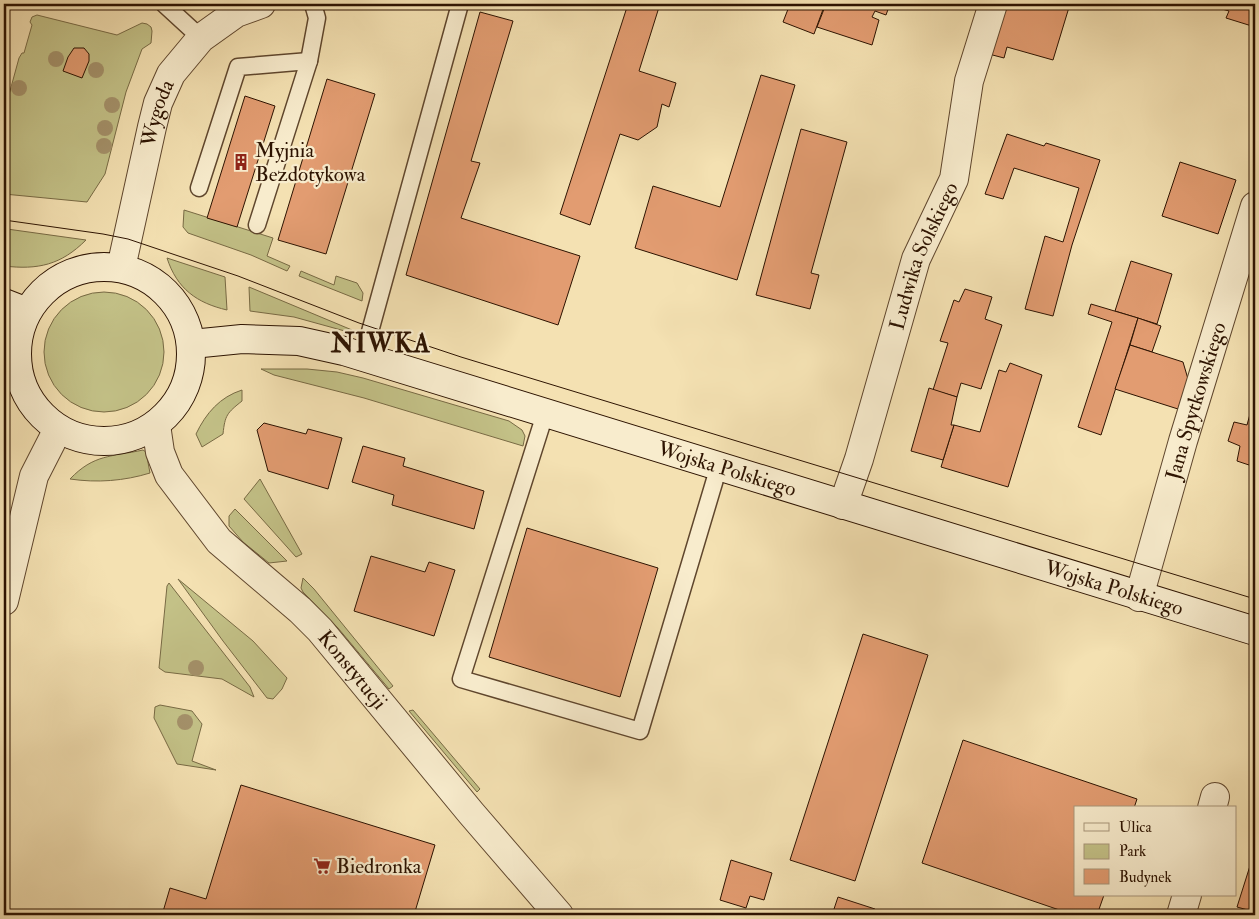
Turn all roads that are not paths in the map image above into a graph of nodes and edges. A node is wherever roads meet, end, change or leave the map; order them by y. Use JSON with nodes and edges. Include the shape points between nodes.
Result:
{"nodes":[{"id":1,"x":164,"y":4,"type":"edge"},
{"id":2,"x":262,"y":4,"type":"edge"},
{"id":3,"x":313,"y":4,"type":"edge"},
{"id":4,"x":460,"y":4,"type":"edge"},
{"id":5,"x":993,"y":4,"type":"edge"},
{"id":6,"x":201,"y":38,"type":"junction"},
{"id":7,"x":309,"y":61,"type":"junction"},
{"id":8,"x":199,"y":188,"type":"dead end"},
{"id":9,"x":1255,"y":206,"type":"edge"},
{"id":10,"x":257,"y":225,"type":"dead end"},
{"id":11,"x":121,"y":268,"type":"junction"},
{"id":12,"x":15,"y":307,"type":"edge"},
{"id":13,"x":192,"y":344,"type":"junction"},
{"id":14,"x":363,"y":357,"type":"junction"},
{"id":15,"x":546,"y":414,"type":"junction"},
{"id":16,"x":156,"y":425,"type":"junction"},
{"id":17,"x":58,"y":429,"type":"junction"},
{"id":18,"x":719,"y":466,"type":"junction"},
{"id":19,"x":843,"y":505,"type":"junction"},
{"id":20,"x":1139,"y":597,"type":"junction"},
{"id":21,"x":4,"y":601,"type":"edge"},
{"id":22,"x":1255,"y":632,"type":"edge"},
{"id":23,"x":1186,"y":896,"type":"edge"},
{"id":24,"x":559,"y":915,"type":"edge"},
{"id":25,"x":1181,"y":915,"type":"edge"}],
"edges":[{"from":1,"to":6,"type":"lane"},
{"from":2,"to":6,"type":"street","name":"Wygoda","via":[[236,14]]},
{"from":3,"to":7,"type":"lane","via":[[317,18]]},
{"from":4,"to":14,"type":"lane"},
{"from":5,"to":19,"type":"street","name":"Ludwika Solskiego","via":[[969,81],[954,179],[916,259]]},
{"from":6,"to":11,"type":"street","name":"Wygoda","via":[[171,74],[158,103]]},
{"from":7,"to":8,"type":"lane","via":[[238,67]]},
{"from":7,"to":10,"type":"lane"},
{"from":9,"to":20,"type":"street","name":"Jana Spytkowskiego"},
{"from":11,"to":12,"type":"street","via":[[88,268],[59,278],[41,293]]},
{"from":11,"to":13,"type":"street","via":[[142,275],[176,303]]},
{"from":12,"to":17,"type":"street","via":[[18,371],[29,400]]},
{"from":13,"to":14,"type":"street","name":"Wojska Polskiego","via":[[242,339],[299,341]]},
{"from":13,"to":16,"type":"street","via":[[190,374],[178,402]]},
{"from":14,"to":15,"type":"street","name":"Wojska Polskiego"},
{"from":15,"to":18,"type":"street","name":"Wojska Polskiego"},
{"from":15,"to":18,"type":"lane","via":[[461,679],[640,731]]},
{"from":16,"to":17,"type":"street","via":[[133,437],[108,442],[82,440]]},
{"from":16,"to":24,"type":"street","name":"Konstytucji","via":[[168,475],[219,542],[320,630]]},
{"from":17,"to":21,"type":"street","via":[[34,476]]},
{"from":18,"to":19,"type":"street","name":"Wojska Polskiego"},
{"from":19,"to":20,"type":"street","name":"Wojska Polskiego"},
{"from":20,"to":22,"type":"street","name":"Wojska Polskiego"},
{"from":23,"to":25,"type":"street"}]}
